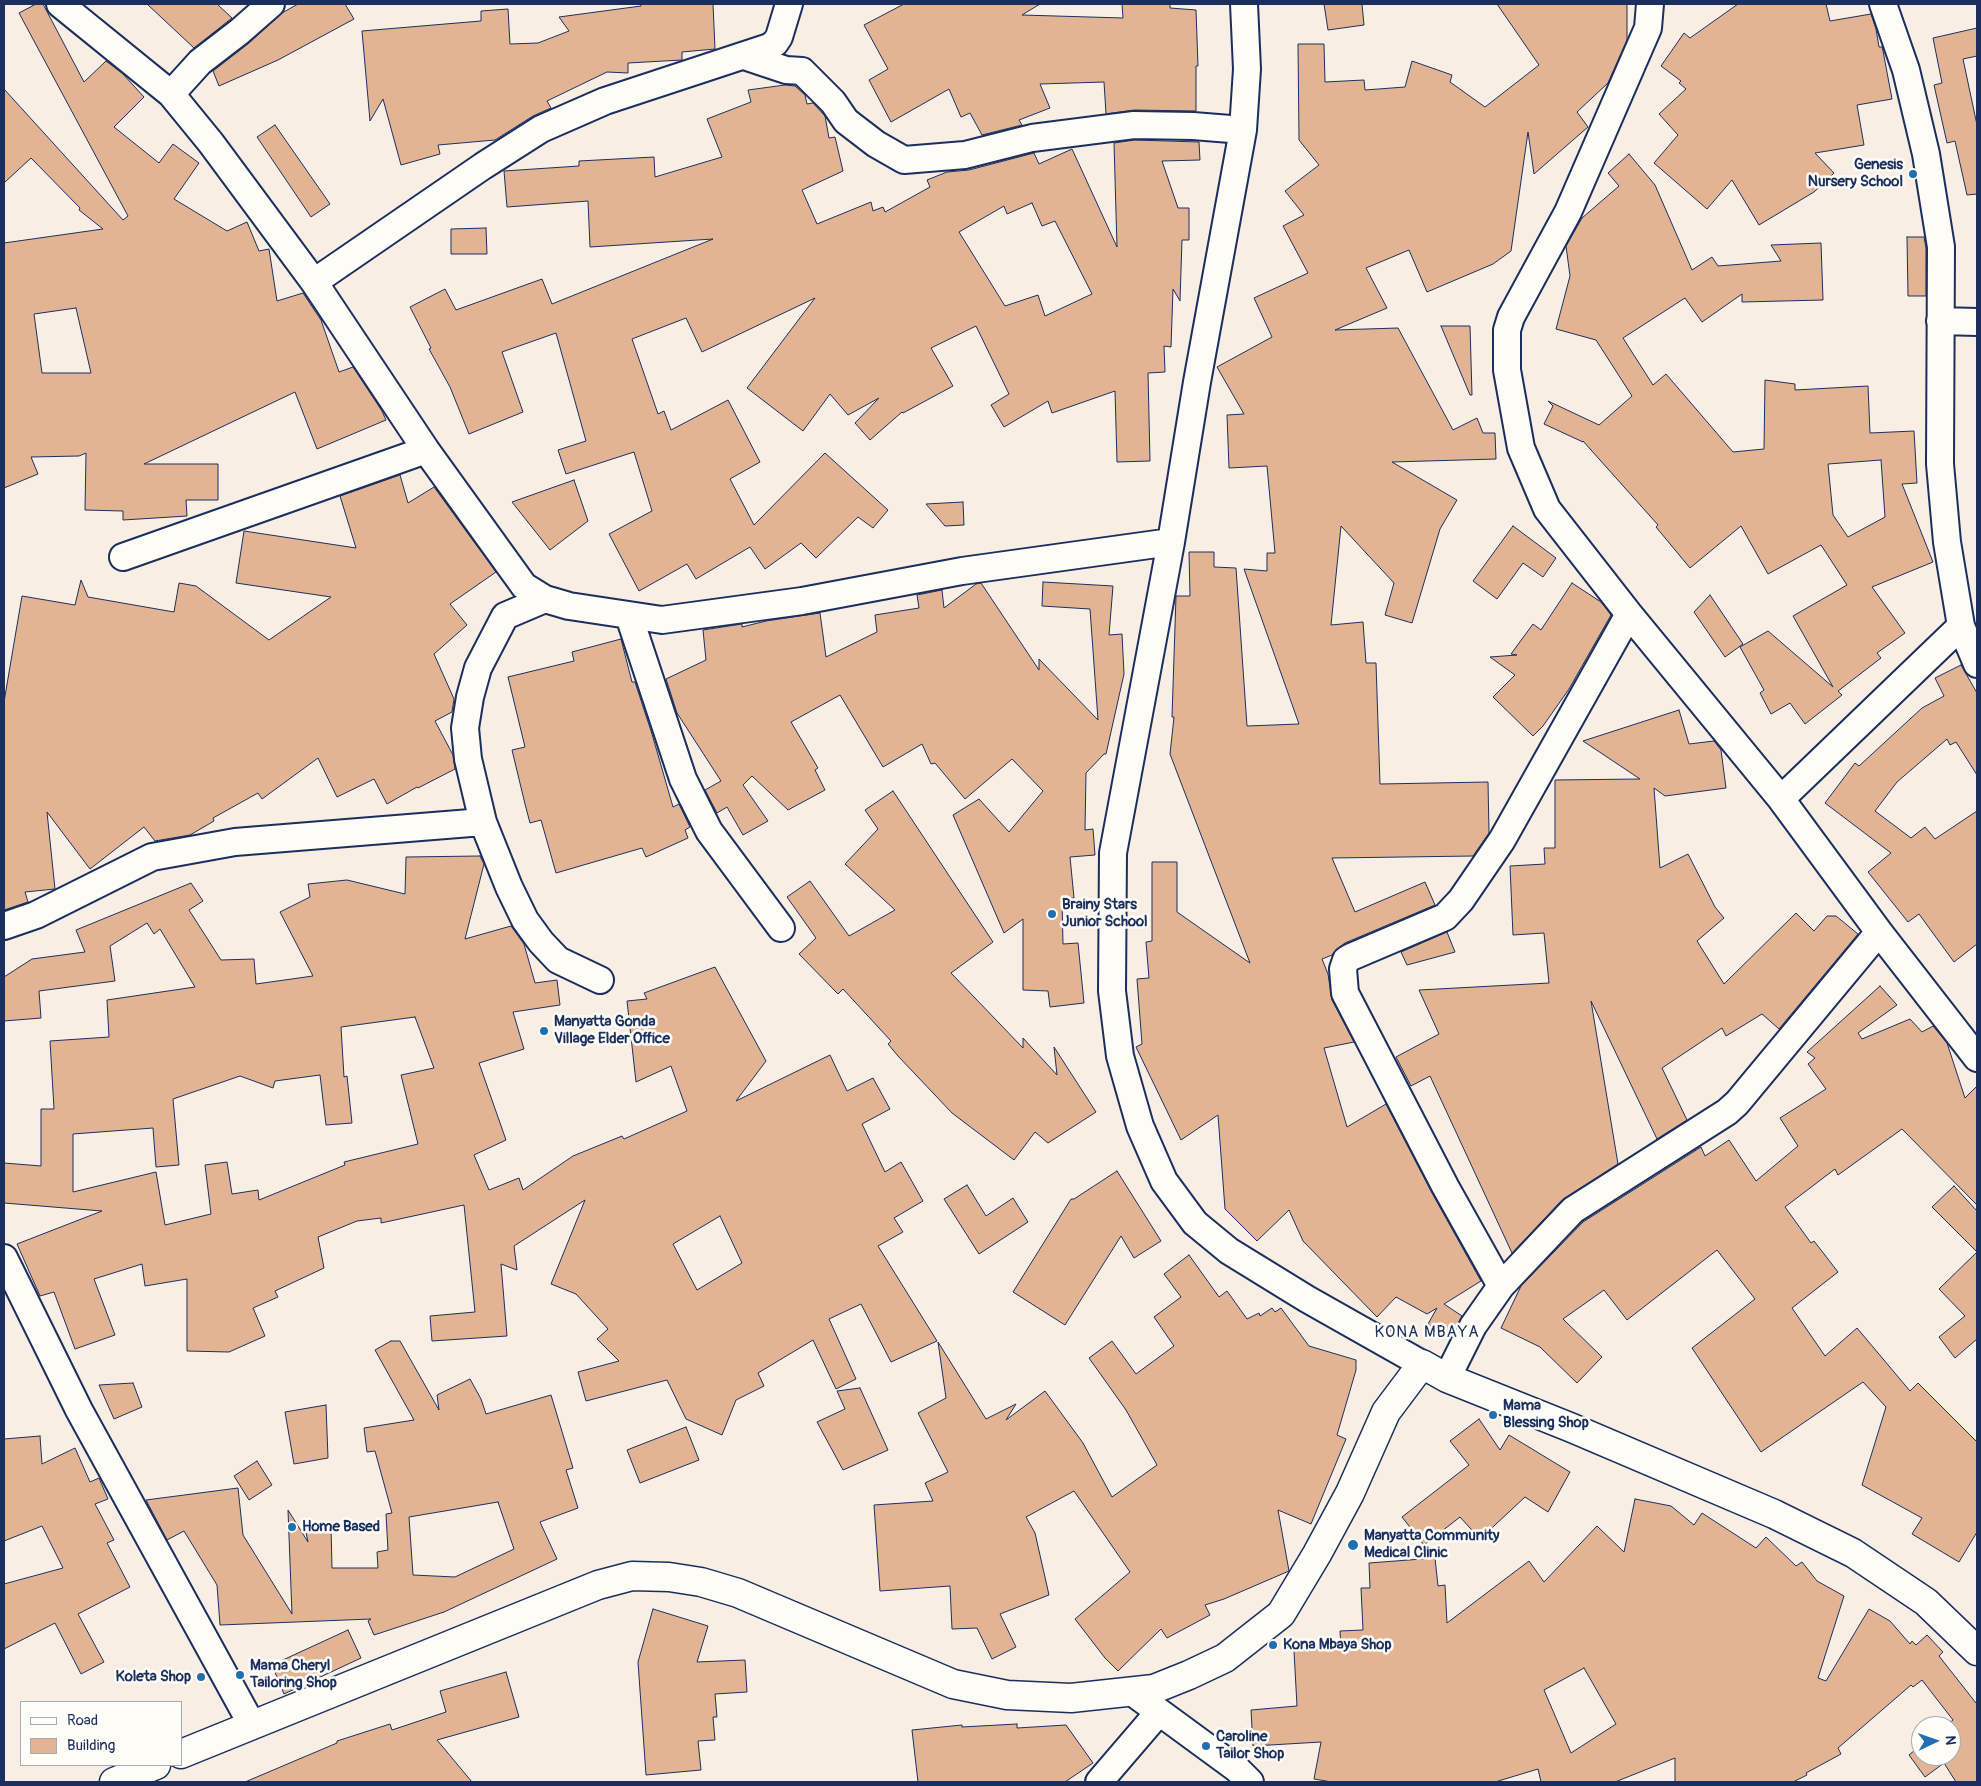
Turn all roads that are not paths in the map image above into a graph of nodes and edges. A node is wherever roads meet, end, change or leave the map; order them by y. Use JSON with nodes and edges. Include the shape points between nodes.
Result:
{"nodes":[{"id":1,"x":60,"y":4,"type":"edge"},
{"id":2,"x":271,"y":4,"type":"edge"},
{"id":3,"x":789,"y":4,"type":"edge"},
{"id":4,"x":1244,"y":4,"type":"edge"},
{"id":5,"x":1650,"y":4,"type":"edge"},
{"id":6,"x":1882,"y":4,"type":"edge"},
{"id":7,"x":744,"y":56,"type":"junction"},
{"id":8,"x":171,"y":94,"type":"junction"},
{"id":9,"x":1243,"y":130,"type":"junction"},
{"id":10,"x":314,"y":282,"type":"junction"},
{"id":11,"x":1940,"y":322,"type":"junction"},
{"id":12,"x":1977,"y":322,"type":"edge"},
{"id":13,"x":426,"y":450,"type":"junction"},
{"id":14,"x":1171,"y":542,"type":"junction"},
{"id":15,"x":123,"y":557,"type":"dead end"},
{"id":16,"x":545,"y":599,"type":"junction"},
{"id":17,"x":1629,"y":614,"type":"junction"},
{"id":18,"x":629,"y":616,"type":"junction"},
{"id":19,"x":1960,"y":626,"type":"junction"},
{"id":20,"x":1977,"y":664,"type":"edge"},
{"id":21,"x":1781,"y":799,"type":"junction"},
{"id":22,"x":483,"y":822,"type":"junction"},
{"id":23,"x":4,"y":926,"type":"edge"},
{"id":24,"x":781,"y":928,"type":"dead end"},
{"id":25,"x":1879,"y":932,"type":"junction"},
{"id":26,"x":600,"y":980,"type":"dead end"},
{"id":27,"x":1977,"y":1058,"type":"edge"},
{"id":28,"x":4,"y":1258,"type":"edge"},
{"id":29,"x":1500,"y":1286,"type":"junction"},
{"id":30,"x":1422,"y":1364,"type":"junction"},
{"id":31,"x":1447,"y":1378,"type":"junction"},
{"id":32,"x":1977,"y":1651,"type":"edge"},
{"id":33,"x":1132,"y":1692,"type":"junction"},
{"id":34,"x":1159,"y":1712,"type":"junction"},
{"id":35,"x":252,"y":1725,"type":"junction"},
{"id":36,"x":182,"y":1754,"type":"edge"},
{"id":37,"x":154,"y":1766,"type":"edge"},
{"id":38,"x":114,"y":1782,"type":"edge"},
{"id":39,"x":1099,"y":1782,"type":"edge"},
{"id":40,"x":1250,"y":1782,"type":"edge"}],
"edges":[{"from":1,"to":8,"type":"street"},
{"from":2,"to":8,"type":"street","via":[[200,62]]},
{"from":3,"to":7,"type":"street","via":[[775,43]]},
{"from":4,"to":9,"type":"street","via":[[1247,69]]},
{"from":5,"to":17,"type":"street","via":[[1648,28],[1568,212],[1507,330],[1507,370],[1521,448],[1548,509]]},
{"from":6,"to":11,"type":"street","via":[[1906,70],[1926,154],[1941,247]]},
{"from":7,"to":9,"type":"street","via":[[786,70],[802,71],[833,102],[846,121],[904,160],[965,156],[1032,138],[1134,124]]},
{"from":7,"to":10,"type":"street","via":[[605,101],[541,129]]},
{"from":8,"to":10,"type":"street","via":[[211,142]]},
{"from":9,"to":14,"type":"street"},
{"from":10,"to":13,"type":"street"},
{"from":11,"to":12,"type":"street"},
{"from":11,"to":19,"type":"street","via":[[1940,464],[1947,542]]},
{"from":13,"to":15,"type":"street"},
{"from":13,"to":16,"type":"street","via":[[524,586]]},
{"from":14,"to":18,"type":"street","via":[[962,571],[662,620]]},
{"from":14,"to":30,"type":"street","via":[[1113,853],[1112,991],[1120,1056],[1140,1126],[1164,1180],[1195,1222],[1229,1251]]},
{"from":16,"to":18,"type":"street"},
{"from":16,"to":22,"type":"street","via":[[505,616],[478,668],[465,728],[468,759]]},
{"from":17,"to":21,"type":"street"},
{"from":17,"to":29,"type":"street","via":[[1502,840],[1461,900],[1445,917],[1351,957],[1343,969],[1345,993]]},
{"from":18,"to":24,"type":"street","via":[[683,779],[709,832]]},
{"from":19,"to":20,"type":"street"},
{"from":19,"to":21,"type":"street"},
{"from":21,"to":25,"type":"street"},
{"from":22,"to":23,"type":"street","via":[[236,842],[161,855],[36,915]]},
{"from":22,"to":26,"type":"street","via":[[525,920],[541,942],[558,960]]},
{"from":25,"to":27,"type":"street"},
{"from":25,"to":29,"type":"street","via":[[1737,1104],[1574,1210]]},
{"from":28,"to":35,"type":"street","via":[[79,1410]]},
{"from":29,"to":31,"type":"street","via":[[1473,1326]]},
{"from":30,"to":31,"type":"street"},
{"from":30,"to":33,"type":"street","via":[[1386,1412],[1350,1493],[1281,1614],[1224,1658],[1154,1689]]},
{"from":31,"to":32,"type":"street","via":[[1765,1510],[1853,1553],[1926,1602]]},
{"from":33,"to":34,"type":"street"},
{"from":33,"to":35,"type":"street","via":[[1071,1698],[1007,1694],[953,1684],[738,1592],[669,1576],[632,1576],[598,1585]]},
{"from":34,"to":39,"type":"street"},
{"from":34,"to":40,"type":"street"},
{"from":35,"to":36,"type":"street"},
{"from":37,"to":38,"type":"street"}]}
